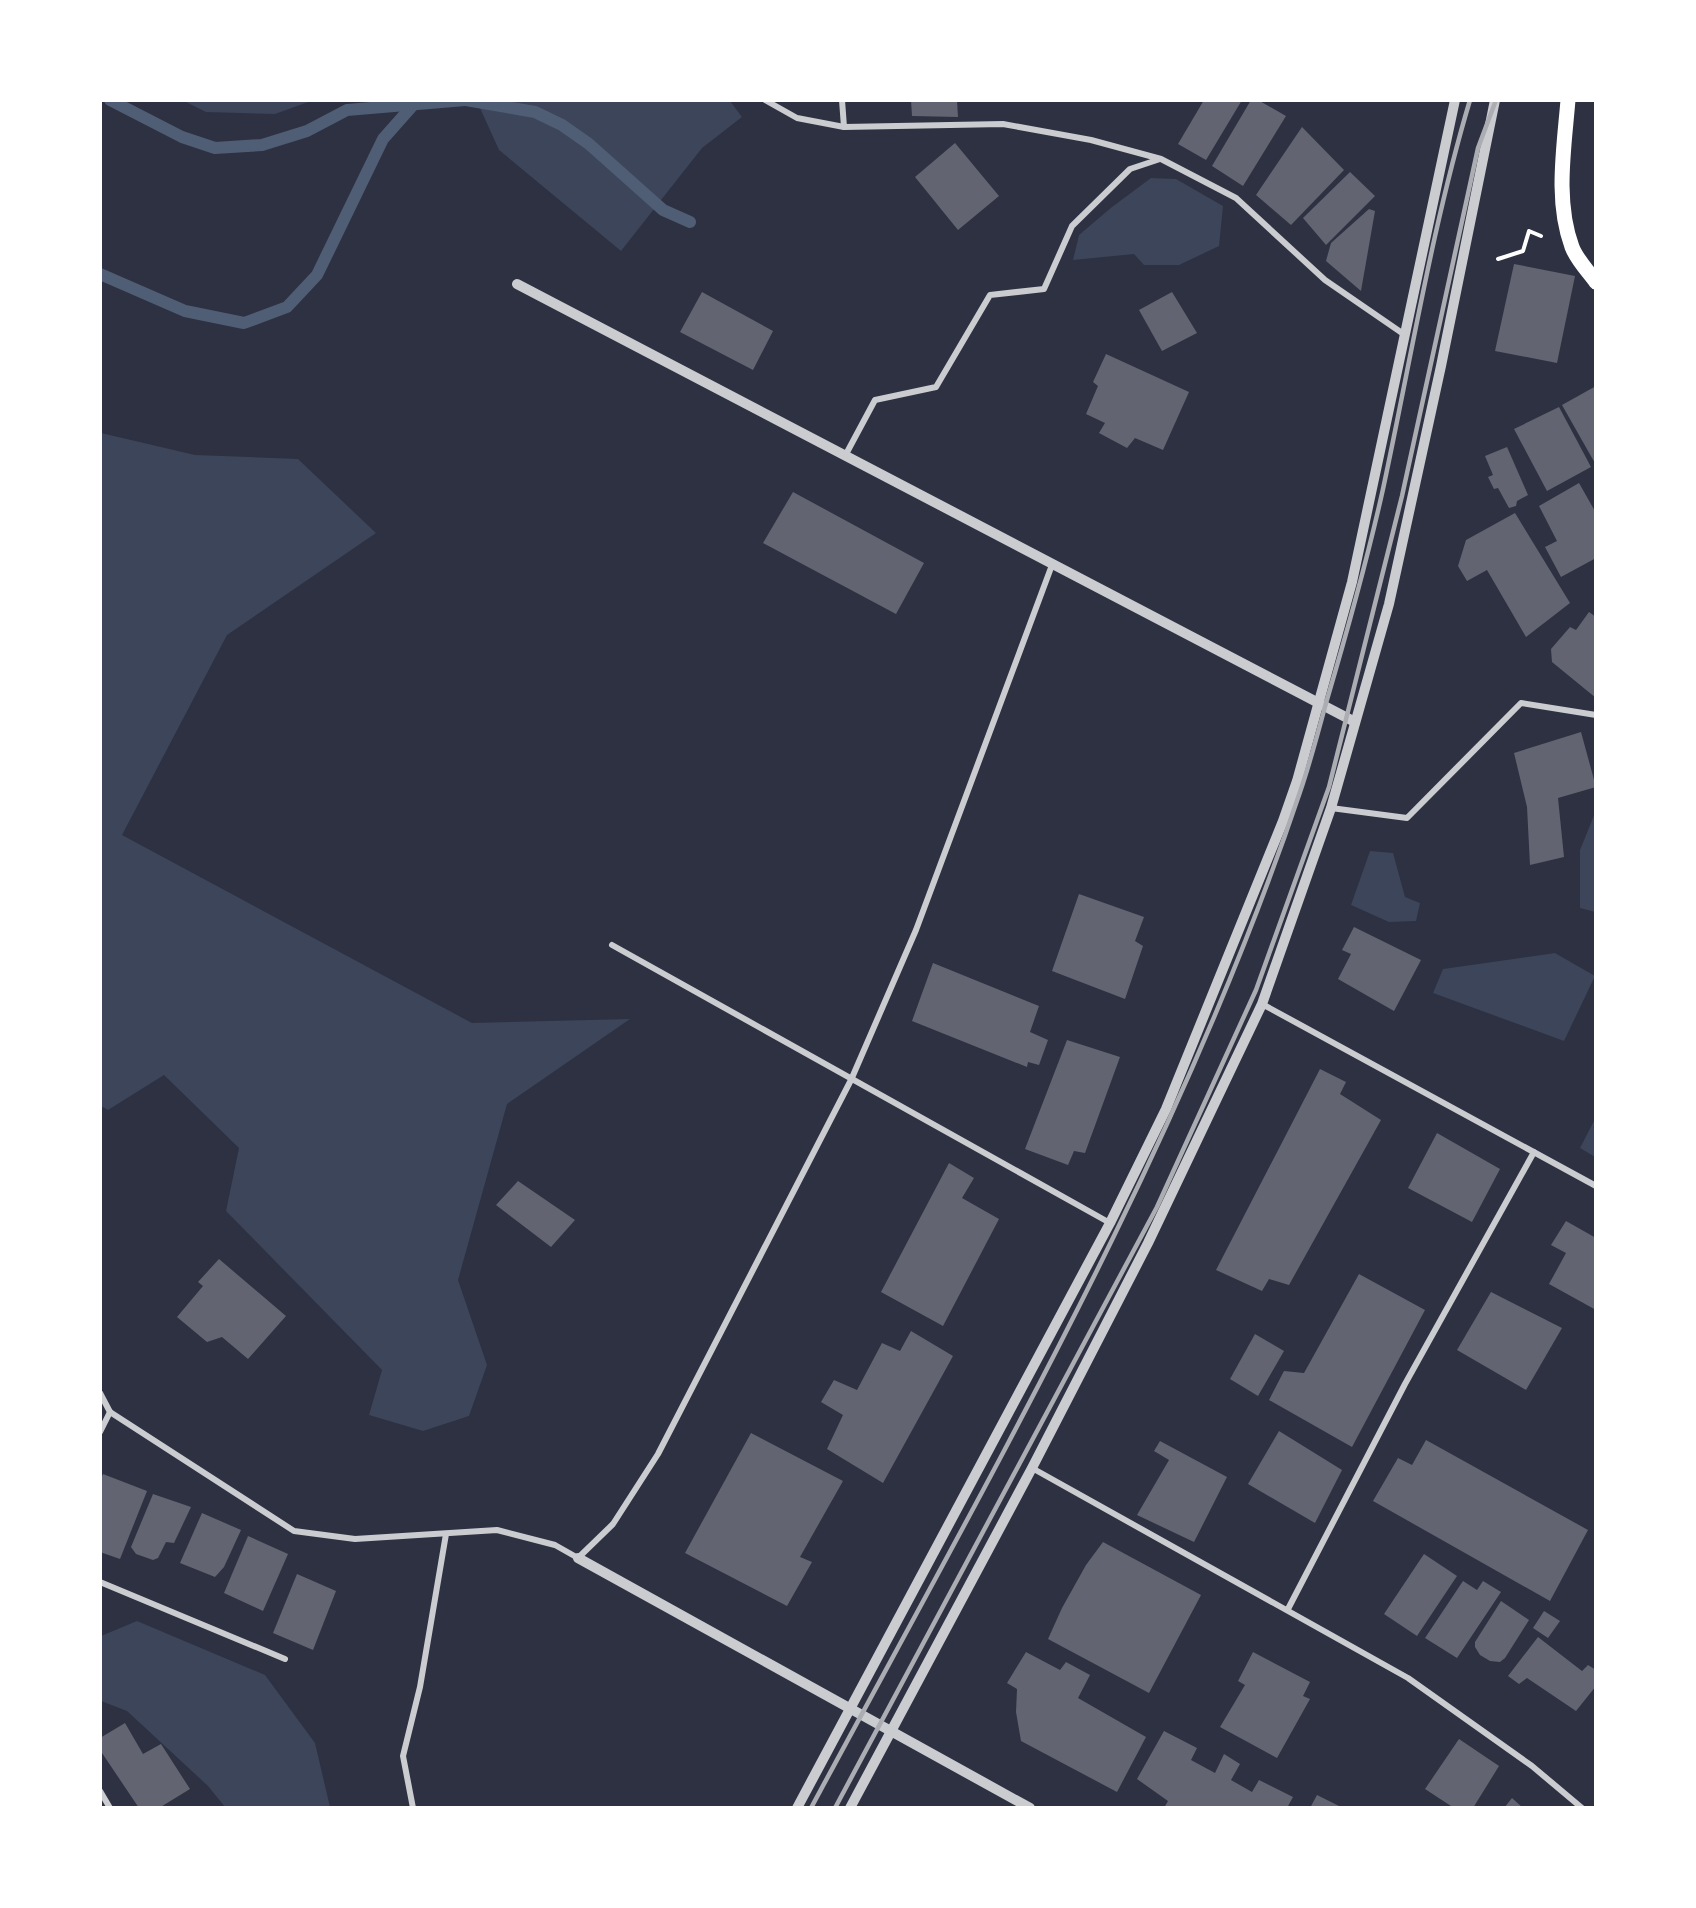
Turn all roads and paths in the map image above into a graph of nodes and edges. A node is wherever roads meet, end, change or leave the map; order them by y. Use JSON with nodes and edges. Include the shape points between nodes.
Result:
{"nodes":[{"id":1,"x":765,"y":100,"type":"edge"},
{"id":2,"x":842,"y":100,"type":"edge"},
{"id":3,"x":1455,"y":100,"type":"edge"},
{"id":4,"x":1495,"y":100,"type":"edge"},
{"id":5,"x":1568,"y":100,"type":"edge"},
{"id":6,"x":844,"y":127,"type":"junction"},
{"id":7,"x":1161,"y":159,"type":"junction"},
{"id":8,"x":1573,"y":249,"type":"junction"},
{"id":9,"x":1498,"y":259,"type":"dead end"},
{"id":10,"x":1596,"y":282,"type":"edge"},
{"id":11,"x":517,"y":285,"type":"dead end"},
{"id":12,"x":1406,"y":335,"type":"junction"},
{"id":13,"x":845,"y":456,"type":"junction"},
{"id":14,"x":1052,"y":564,"type":"junction"},
{"id":15,"x":1318,"y":704,"type":"junction"},
{"id":16,"x":1596,"y":715,"type":"edge"},
{"id":17,"x":1355,"y":722,"type":"junction"},
{"id":18,"x":1330,"y":808,"type":"junction"},
{"id":19,"x":612,"y":945,"type":"dead end"},
{"id":20,"x":1262,"y":1004,"type":"junction"},
{"id":21,"x":851,"y":1080,"type":"junction"},
{"id":22,"x":1534,"y":1152,"type":"junction"},
{"id":23,"x":1596,"y":1185,"type":"edge"},
{"id":24,"x":1110,"y":1223,"type":"junction"},
{"id":25,"x":100,"y":1393,"type":"edge"},
{"id":26,"x":110,"y":1412,"type":"junction"},
{"id":27,"x":100,"y":1432,"type":"edge"},
{"id":28,"x":1032,"y":1468,"type":"junction"},
{"id":29,"x":446,"y":1534,"type":"junction"},
{"id":30,"x":578,"y":1558,"type":"junction"},
{"id":31,"x":100,"y":1582,"type":"edge"},
{"id":32,"x":1288,"y":1609,"type":"junction"},
{"id":33,"x":285,"y":1659,"type":"dead end"},
{"id":34,"x":850,"y":1710,"type":"junction"},
{"id":35,"x":891,"y":1732,"type":"junction"},
{"id":36,"x":100,"y":1791,"type":"edge"},
{"id":37,"x":110,"y":1808,"type":"edge"},
{"id":38,"x":413,"y":1808,"type":"edge"},
{"id":39,"x":797,"y":1808,"type":"edge"},
{"id":40,"x":850,"y":1808,"type":"edge"},
{"id":41,"x":1030,"y":1808,"type":"edge"},
{"id":42,"x":1582,"y":1808,"type":"edge"}],
"edges":[{"from":1,"to":6,"type":"street","via":[[797,118]]},
{"from":2,"to":6,"type":"street"},
{"from":3,"to":12,"type":"street"},
{"from":4,"to":17,"type":"street","via":[[1389,604]]},
{"from":5,"to":8,"type":"main road","via":[[1563,208]]},
{"from":6,"to":7,"type":"street","via":[[1003,124],[1091,140]]},
{"from":7,"to":12,"type":"street","via":[[1236,198],[1325,280]]},
{"from":7,"to":13,"type":"street","via":[[1130,169],[1072,226],[1044,289],[990,295],[936,387],[875,400]]},
{"from":8,"to":9,"type":"path","via":[[1529,231],[1523,251]]},
{"from":8,"to":10,"type":"main road"},
{"from":11,"to":13,"type":"street"},
{"from":12,"to":15,"type":"street","via":[[1354,571]]},
{"from":13,"to":14,"type":"street"},
{"from":14,"to":15,"type":"street"},
{"from":14,"to":21,"type":"street","via":[[916,930]]},
{"from":15,"to":17,"type":"street"},
{"from":15,"to":24,"type":"street","via":[[1283,821],[1215,992],[1166,1109]]},
{"from":16,"to":18,"type":"street","via":[[1521,703],[1407,818]]},
{"from":17,"to":18,"type":"street"},
{"from":18,"to":20,"type":"street"},
{"from":19,"to":21,"type":"street"},
{"from":20,"to":22,"type":"street"},
{"from":20,"to":28,"type":"street","via":[[1148,1243]]},
{"from":21,"to":24,"type":"street"},
{"from":21,"to":30,"type":"street","via":[[658,1454],[613,1524]]},
{"from":22,"to":23,"type":"street"},
{"from":22,"to":32,"type":"street","via":[[1405,1384]]},
{"from":24,"to":34,"type":"street"},
{"from":25,"to":26,"type":"street"},
{"from":26,"to":27,"type":"street"},
{"from":26,"to":29,"type":"street","via":[[294,1531],[355,1539]]},
{"from":28,"to":32,"type":"street"},
{"from":28,"to":35,"type":"street"},
{"from":29,"to":30,"type":"street","via":[[497,1530],[555,1545]]},
{"from":29,"to":38,"type":"street","via":[[420,1687],[403,1756]]},
{"from":30,"to":34,"type":"street"},
{"from":31,"to":33,"type":"street"},
{"from":32,"to":42,"type":"street","via":[[1408,1678],[1532,1766]]},
{"from":34,"to":35,"type":"street"},
{"from":34,"to":39,"type":"street"},
{"from":35,"to":40,"type":"street"},
{"from":35,"to":41,"type":"street"},
{"from":36,"to":37,"type":"street"}]}
